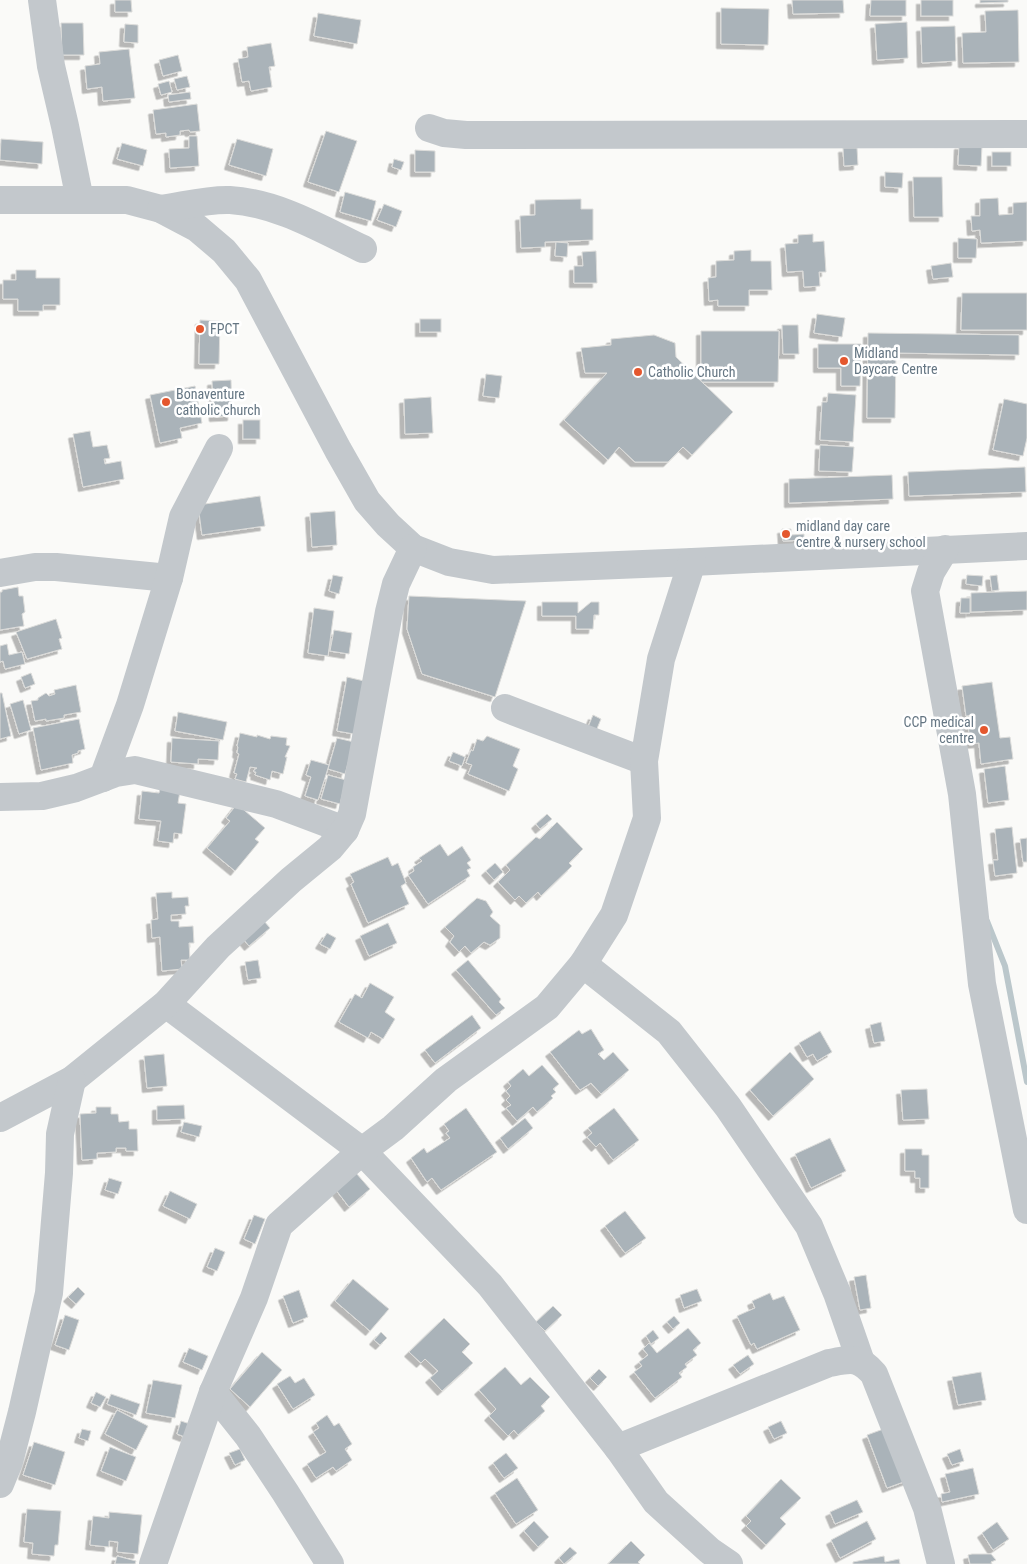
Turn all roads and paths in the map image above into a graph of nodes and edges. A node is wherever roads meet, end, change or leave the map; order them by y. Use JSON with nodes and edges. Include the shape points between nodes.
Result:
{"nodes":[{"id":1,"x":42,"y":0,"type":"edge"},
{"id":2,"x":430,"y":128,"type":"dead end"},
{"id":3,"x":1027,"y":134,"type":"edge"},
{"id":4,"x":0,"y":200,"type":"edge"},
{"id":5,"x":80,"y":200,"type":"junction"},
{"id":6,"x":161,"y":209,"type":"junction"},
{"id":7,"x":363,"y":249,"type":"dead end"},
{"id":8,"x":220,"y":448,"type":"dead end"},
{"id":9,"x":1027,"y":546,"type":"edge"},
{"id":10,"x":413,"y":548,"type":"junction"},
{"id":11,"x":945,"y":549,"type":"junction"},
{"id":12,"x":692,"y":562,"type":"junction"},
{"id":13,"x":0,"y":573,"type":"edge"},
{"id":14,"x":169,"y":578,"type":"junction"},
{"id":15,"x":505,"y":708,"type":"dead end"},
{"id":16,"x":644,"y":761,"type":"junction"},
{"id":17,"x":103,"y":778,"type":"junction"},
{"id":18,"x":0,"y":797,"type":"edge"},
{"id":19,"x":345,"y":830,"type":"junction"},
{"id":20,"x":583,"y":964,"type":"junction"},
{"id":21,"x":166,"y":1004,"type":"junction"},
{"id":22,"x":72,"y":1080,"type":"junction"},
{"id":23,"x":0,"y":1118,"type":"edge"},
{"id":24,"x":362,"y":1151,"type":"junction"},
{"id":25,"x":1027,"y":1210,"type":"edge"},
{"id":26,"x":861,"y":1362,"type":"junction"},
{"id":27,"x":213,"y":1392,"type":"junction"},
{"id":28,"x":618,"y":1448,"type":"junction"},
{"id":29,"x":0,"y":1484,"type":"edge"},
{"id":30,"x":153,"y":1564,"type":"edge"},
{"id":31,"x":330,"y":1564,"type":"edge"},
{"id":32,"x":729,"y":1564,"type":"edge"},
{"id":33,"x":941,"y":1564,"type":"edge"}],
"edges":[{"from":1,"to":5,"type":"street","via":[[51,66]]},
{"from":2,"to":3,"type":"street","via":[[466,135]]},
{"from":4,"to":5,"type":"street"},
{"from":5,"to":6,"type":"street","via":[[127,200]]},
{"from":6,"to":7,"type":"street","via":[[229,200],[252,203],[282,211]]},
{"from":6,"to":10,"type":"street","via":[[197,228],[224,250],[248,280],[367,501]]},
{"from":8,"to":14,"type":"street","via":[[182,517]]},
{"from":9,"to":11,"type":"street"},
{"from":10,"to":12,"type":"street","via":[[449,562],[493,570]]},
{"from":10,"to":19,"type":"street","via":[[396,584],[388,612],[352,814]]},
{"from":11,"to":12,"type":"street"},
{"from":11,"to":25,"type":"street","via":[[931,572],[925,591],[962,794],[982,984]]},
{"from":12,"to":16,"type":"street","via":[[661,659]]},
{"from":13,"to":14,"type":"street","via":[[56,567]]},
{"from":14,"to":17,"type":"street","via":[[130,705]]},
{"from":15,"to":16,"type":"street"},
{"from":16,"to":20,"type":"street","via":[[646,818],[614,915]]},
{"from":17,"to":18,"type":"street","via":[[42,796]]},
{"from":17,"to":19,"type":"street","via":[[135,770],[276,804]]},
{"from":19,"to":21,"type":"street","via":[[330,848],[218,947]]},
{"from":20,"to":24,"type":"street","via":[[547,1007],[446,1080]]},
{"from":20,"to":26,"type":"street","via":[[669,1032],[728,1107],[809,1226],[838,1293]]},
{"from":21,"to":22,"type":"street"},
{"from":21,"to":24,"type":"street"},
{"from":22,"to":23,"type":"street"},
{"from":22,"to":29,"type":"street","via":[[60,1134],[49,1293],[22,1412]]},
{"from":24,"to":27,"type":"street","via":[[279,1225],[254,1298]]},
{"from":24,"to":28,"type":"street","via":[[490,1285]]},
{"from":26,"to":28,"type":"street","via":[[829,1363]]},
{"from":26,"to":33,"type":"street","via":[[874,1374],[927,1508]]},
{"from":27,"to":30,"type":"street"},
{"from":27,"to":31,"type":"street","via":[[248,1436]]},
{"from":28,"to":32,"type":"street","via":[[656,1502]]}]}
